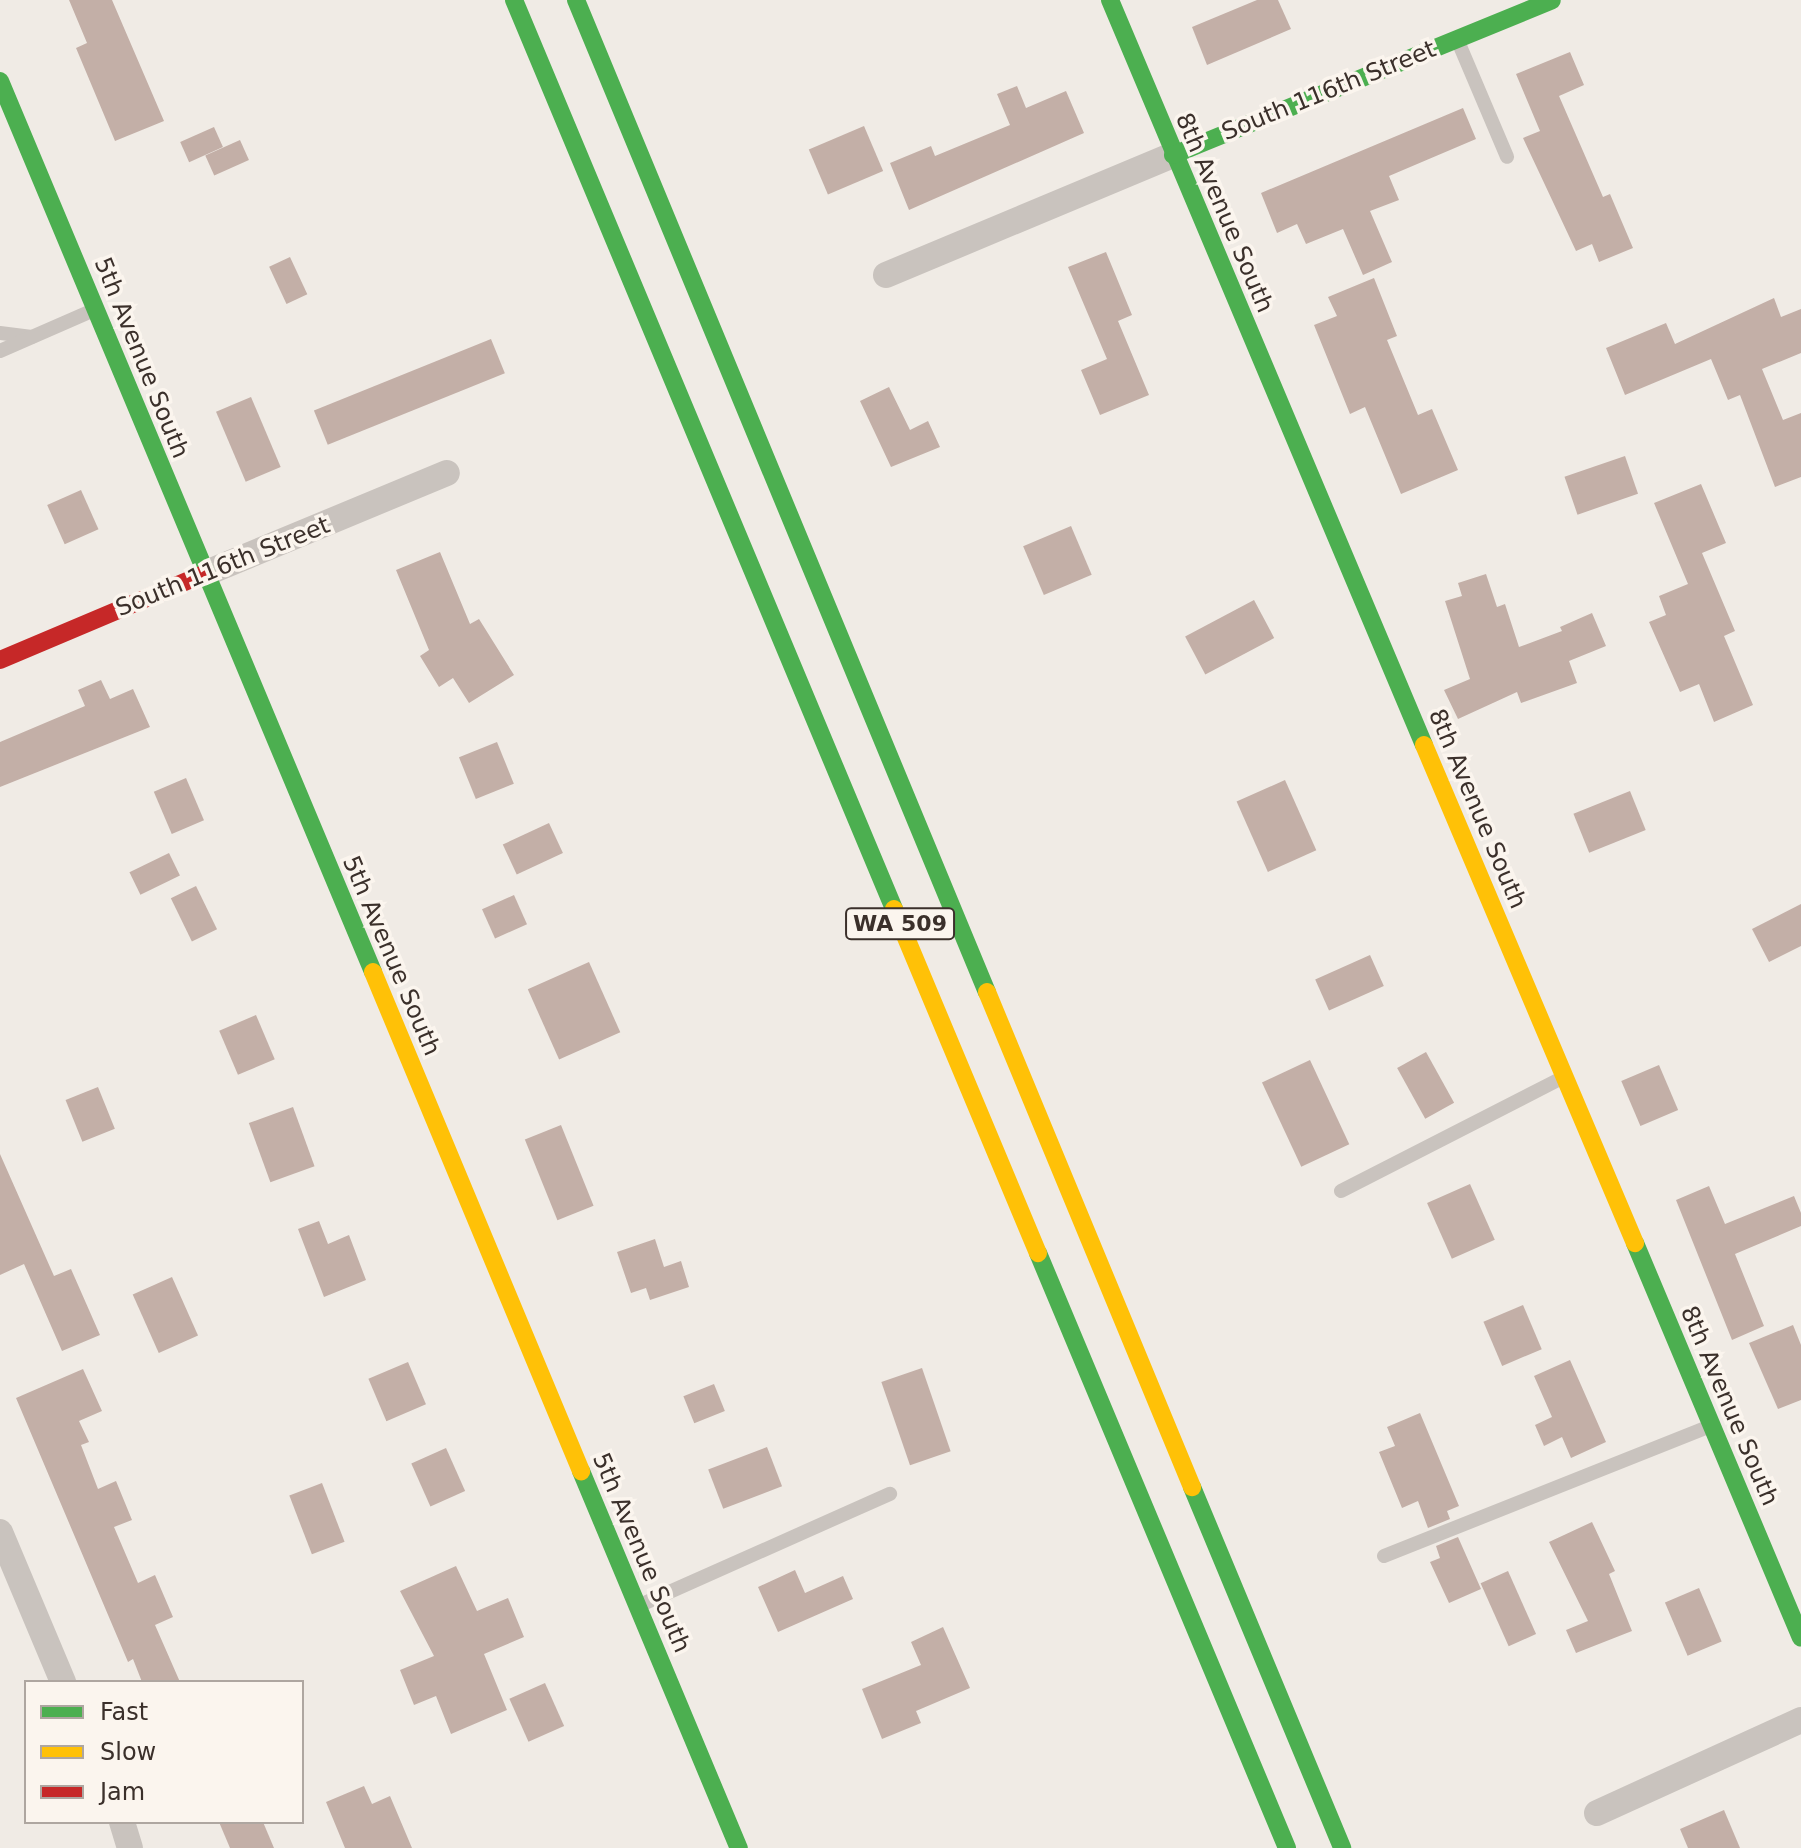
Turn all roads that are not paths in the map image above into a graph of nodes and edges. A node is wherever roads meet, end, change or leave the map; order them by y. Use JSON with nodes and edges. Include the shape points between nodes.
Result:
{"nodes":[{"id":1,"x":514,"y":0,"type":"edge"},
{"id":2,"x":576,"y":0,"type":"edge"},
{"id":3,"x":1110,"y":0,"type":"edge"},
{"id":4,"x":1552,"y":0,"type":"edge"},
{"id":5,"x":1457,"y":39,"type":"junction"},
{"id":6,"x":0,"y":81,"type":"edge"},
{"id":7,"x":1173,"y":155,"type":"junction"},
{"id":8,"x":1507,"y":157,"type":"dead end"},
{"id":9,"x":886,"y":275,"type":"dead end"},
{"id":10,"x":95,"y":310,"type":"junction"},
{"id":11,"x":0,"y":333,"type":"edge"},
{"id":12,"x":33,"y":337,"type":"junction"},
{"id":13,"x":0,"y":351,"type":"edge"},
{"id":14,"x":447,"y":473,"type":"dead end"},
{"id":15,"x":204,"y":574,"type":"junction"},
{"id":16,"x":0,"y":660,"type":"edge"},
{"id":17,"x":1564,"y":1077,"type":"junction"},
{"id":18,"x":1341,"y":1191,"type":"dead end"},
{"id":19,"x":1712,"y":1426,"type":"junction"},
{"id":20,"x":890,"y":1494,"type":"dead end"},
{"id":21,"x":0,"y":1532,"type":"edge"},
{"id":22,"x":1384,"y":1556,"type":"dead end"},
{"id":23,"x":637,"y":1606,"type":"junction"},
{"id":24,"x":1801,"y":1637,"type":"edge"},
{"id":25,"x":62,"y":1680,"type":"edge"},
{"id":26,"x":1801,"y":1720,"type":"edge"},
{"id":27,"x":1597,"y":1813,"type":"dead end"},
{"id":28,"x":123,"y":1824,"type":"edge"},
{"id":29,"x":130,"y":1848,"type":"edge"},
{"id":30,"x":739,"y":1848,"type":"edge"},
{"id":31,"x":1287,"y":1848,"type":"edge"},
{"id":32,"x":1342,"y":1848,"type":"edge"}],
"edges":[{"from":1,"to":31,"type":"main road","number":"WA 509"},
{"from":2,"to":32,"type":"main road","number":"WA 509"},
{"from":3,"to":7,"type":"main road","name":"8th Avenue South"},
{"from":4,"to":5,"type":"main road","name":"South 116th Street"},
{"from":5,"to":7,"type":"main road","name":"South 116th Street"},
{"from":5,"to":8,"type":"lane"},
{"from":6,"to":10,"type":"main road","name":"5th Avenue South"},
{"from":7,"to":9,"type":"street","name":"South 116th Street"},
{"from":7,"to":17,"type":"main road","name":"8th Avenue South"},
{"from":10,"to":12,"type":"lane"},
{"from":10,"to":15,"type":"main road","name":"5th Avenue South"},
{"from":11,"to":12,"type":"lane"},
{"from":12,"to":13,"type":"lane"},
{"from":14,"to":15,"type":"street","name":"South 116th Street"},
{"from":15,"to":16,"type":"main road","name":"South 116th Street"},
{"from":15,"to":23,"type":"main road","name":"5th Avenue South"},
{"from":17,"to":18,"type":"lane"},
{"from":17,"to":19,"type":"main road","name":"8th Avenue South"},
{"from":19,"to":22,"type":"lane"},
{"from":19,"to":24,"type":"main road","name":"8th Avenue South"},
{"from":20,"to":23,"type":"lane"},
{"from":21,"to":25,"type":"street"},
{"from":23,"to":30,"type":"main road","name":"5th Avenue South"},
{"from":26,"to":27,"type":"street"},
{"from":28,"to":29,"type":"street"}]}
